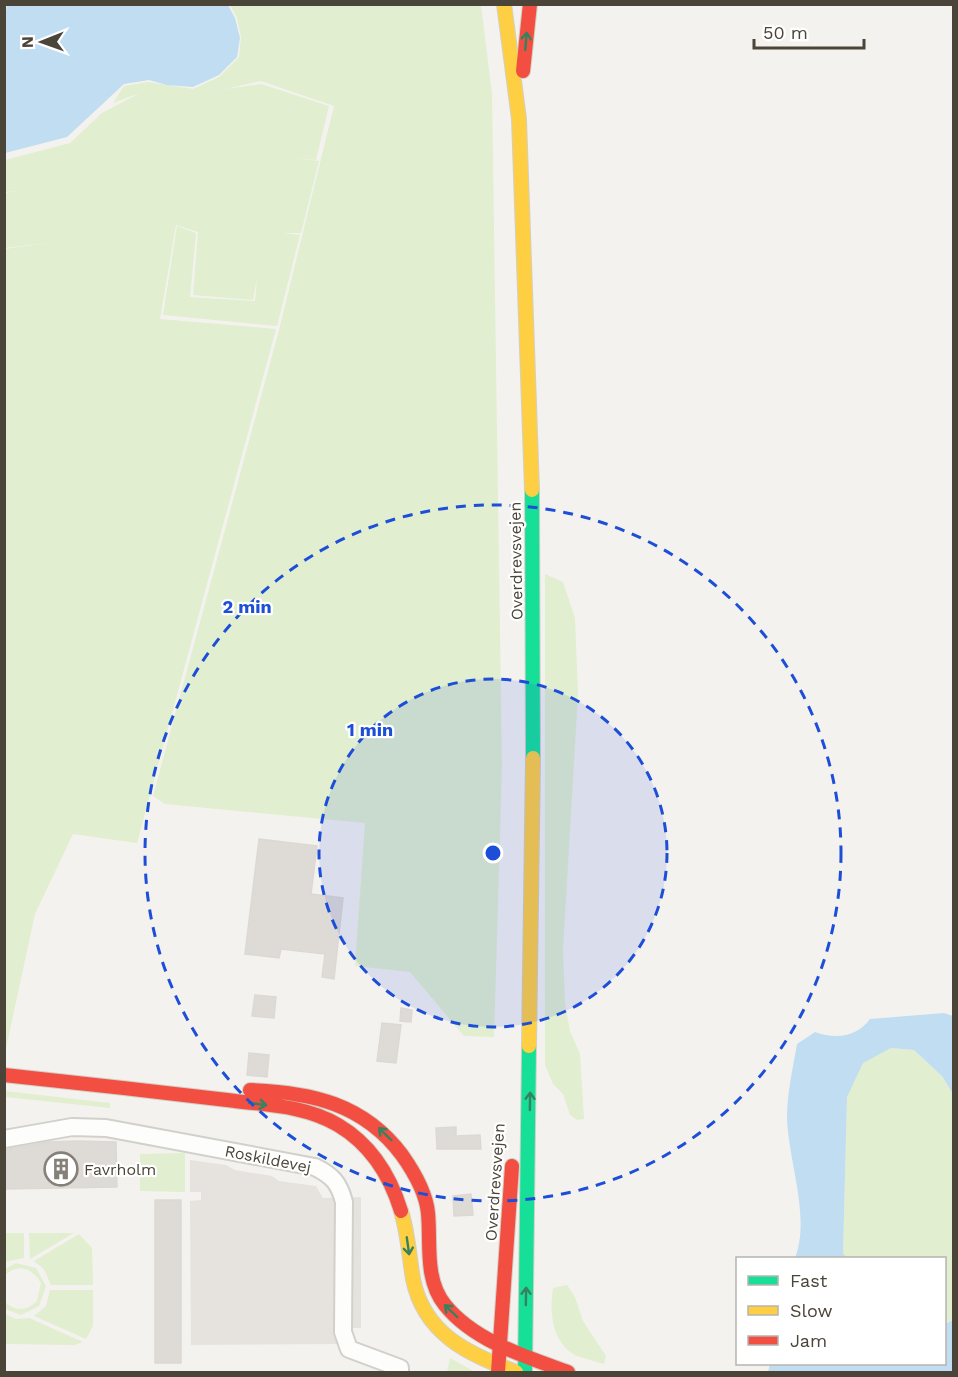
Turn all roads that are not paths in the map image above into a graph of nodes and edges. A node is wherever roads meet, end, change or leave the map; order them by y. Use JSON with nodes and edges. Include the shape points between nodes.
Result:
{"nodes":[{"id":1,"x":504,"y":4,"type":"edge"},
{"id":2,"x":530,"y":4,"type":"edge"},
{"id":3,"x":519,"y":119,"type":"junction"},
{"id":4,"x":528,"y":1002,"type":"junction"},
{"id":5,"x":4,"y":1075,"type":"edge"},
{"id":6,"x":158,"y":1090,"type":"junction"},
{"id":7,"x":4,"y":1139,"type":"edge"},
{"id":8,"x":513,"y":1157,"type":"junction"},
{"id":9,"x":500,"y":1343,"type":"junction"},
{"id":10,"x":520,"y":1352,"type":"junction"},
{"id":11,"x":499,"y":1369,"type":"edge"},
{"id":12,"x":400,"y":1372,"type":"edge"},
{"id":13,"x":519,"y":1372,"type":"edge"},
{"id":14,"x":568,"y":1372,"type":"edge"}],
"edges":[{"from":1,"to":3,"type":"main road","name":"Overdrevsvejen"},
{"from":3,"to":2,"type":"main road","name":"Overdrevsvejen","one_way":true},
{"from":3,"to":4,"type":"main road","name":"Overdrevsvejen","via":[[531,431],[534,655]]},
{"from":4,"to":8,"type":"main road","name":"Overdrevsvejen"},
{"from":10,"to":4,"type":"main road","name":"Overdrevsvejen","one_way":true,"via":[[531,1066]]},
{"from":5,"to":6,"type":"main road"},
{"from":9,"to":6,"type":"main road","one_way":true,"via":[[461,1320],[445,1305],[432,1274],[427,1209],[414,1174],[395,1143],[372,1122],[338,1102],[304,1093]]},
{"from":6,"to":11,"type":"main road","one_way":true,"via":[[290,1108],[320,1116],[348,1131],[374,1154],[395,1189],[404,1216],[417,1300],[432,1324],[451,1341]]},
{"from":7,"to":12,"type":"street","name":"Roskildevej","via":[[72,1127],[106,1128],[315,1167],[332,1175],[344,1202],[343,1332],[349,1349],[400,1368]]},
{"from":8,"to":9,"type":"main road","name":"Overdrevsvejen"},
{"from":8,"to":10,"type":"main road"},
{"from":9,"to":10,"type":"main road"},
{"from":9,"to":11,"type":"main road","name":"Overdrevsvejen"},
{"from":9,"to":13,"type":"main road"},
{"from":10,"to":13,"type":"main road"},
{"from":10,"to":14,"type":"main road"},
{"from":11,"to":13,"type":"main road"}]}
